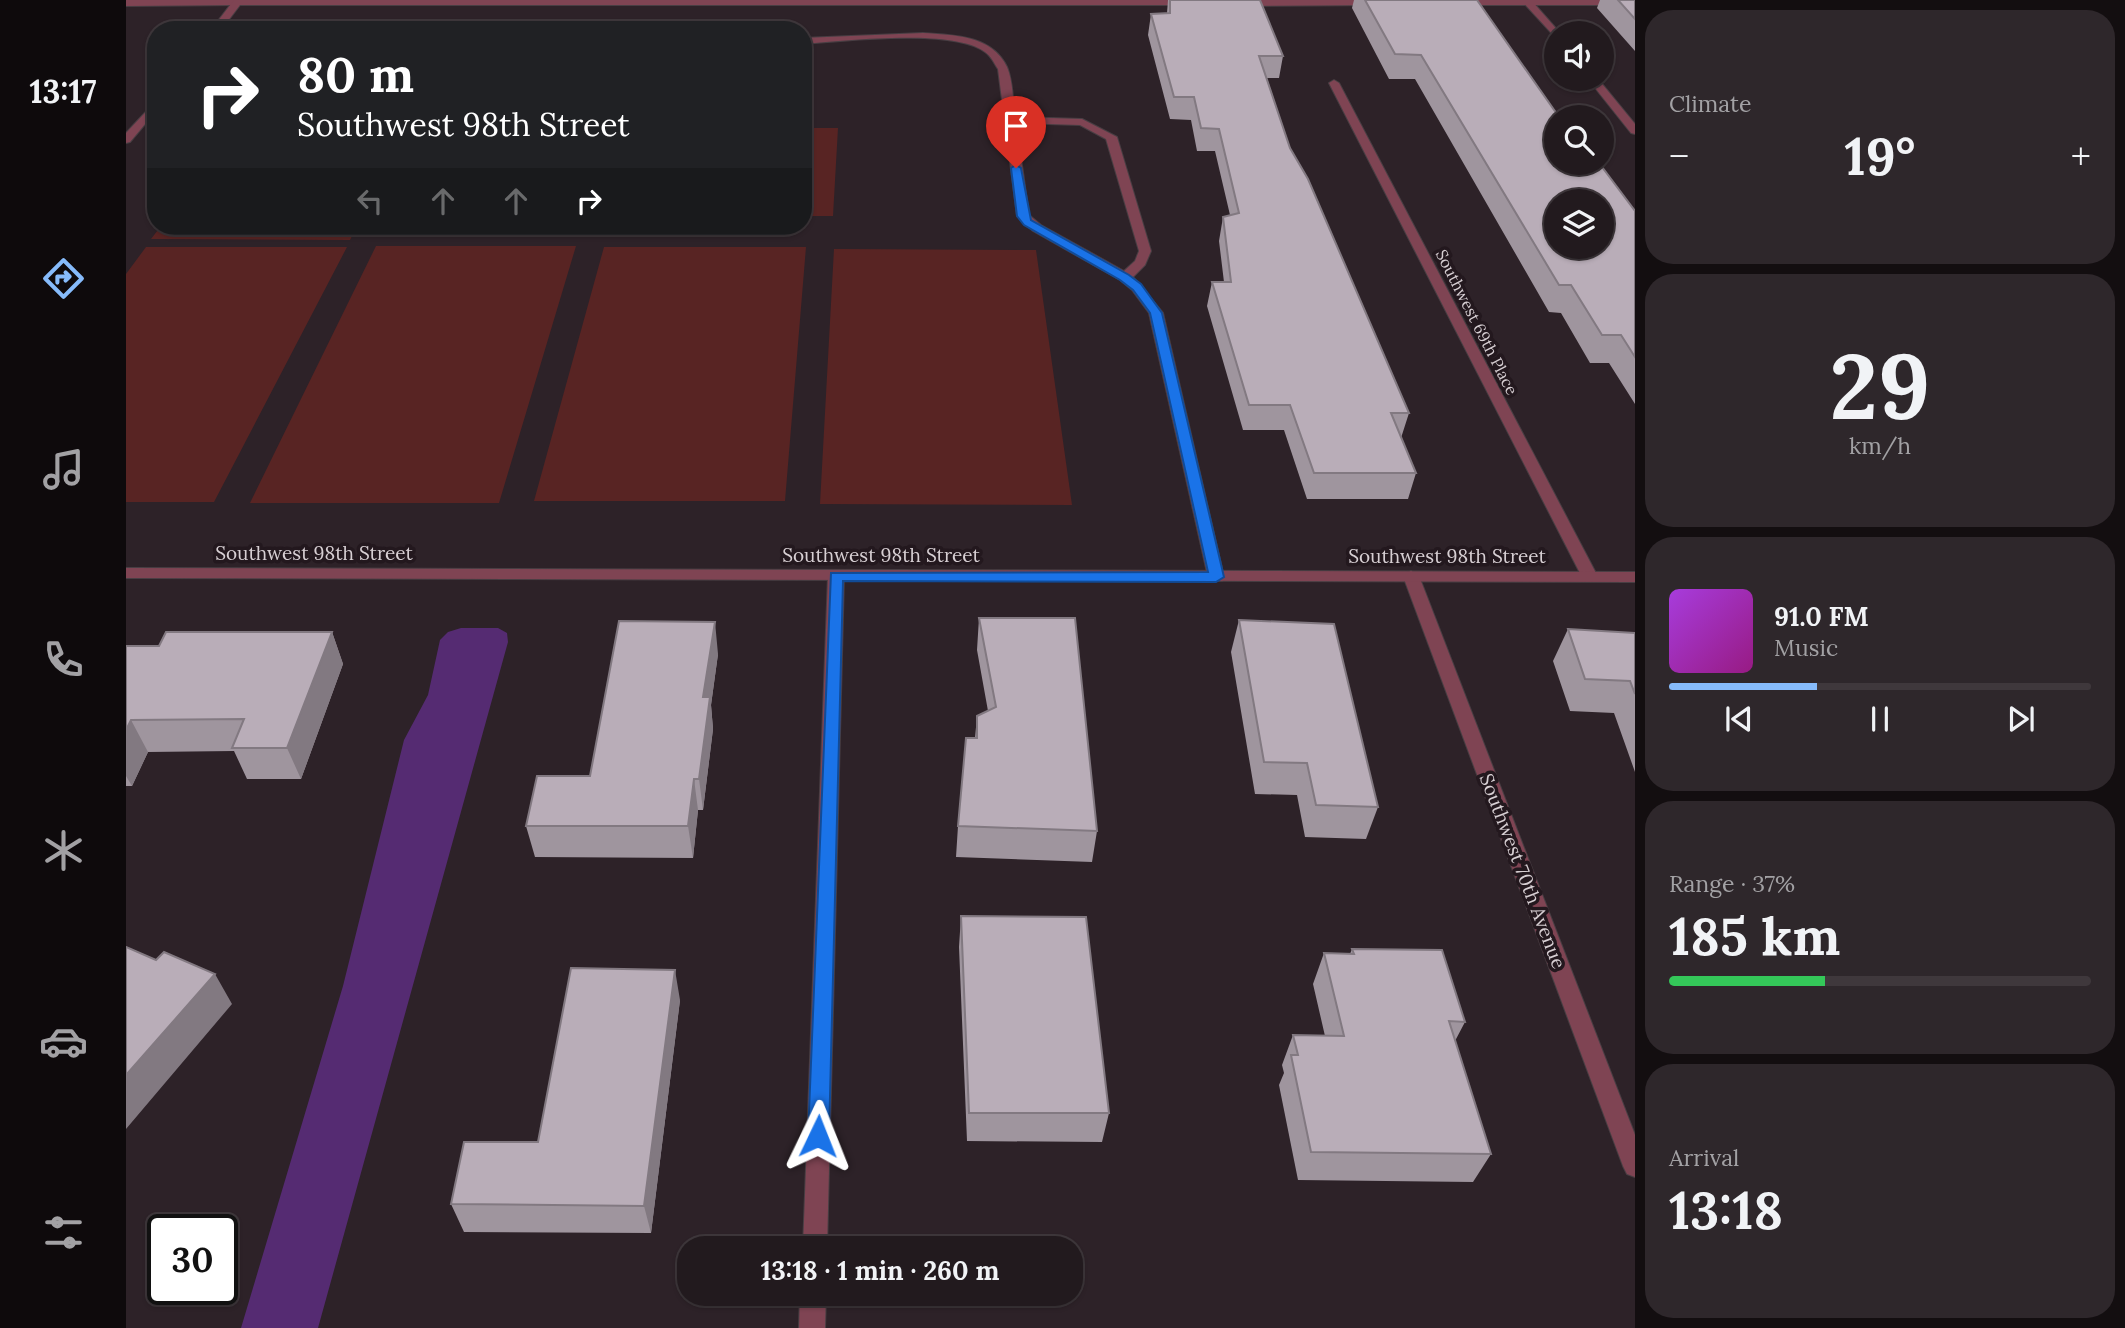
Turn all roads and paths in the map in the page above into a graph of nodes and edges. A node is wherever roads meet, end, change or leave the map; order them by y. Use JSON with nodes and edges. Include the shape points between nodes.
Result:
{"nodes":[{"id":1,"x":238,"y":1,"type":"edge"},
{"id":2,"x":1090,"y":1,"type":"edge"},
{"id":3,"x":1527,"y":1,"type":"edge"},
{"id":4,"x":1202,"y":2,"type":"edge"},
{"id":5,"x":1635,"y":2,"type":"edge"},
{"id":6,"x":1230,"y":3,"type":"edge"},
{"id":7,"x":1382,"y":3,"type":"edge"},
{"id":8,"x":1452,"y":3,"type":"edge"},
{"id":9,"x":126,"y":4,"type":"edge"},
{"id":10,"x":222,"y":21,"type":"edge"},
{"id":11,"x":1544,"y":21,"type":"edge"},
{"id":12,"x":812,"y":41,"type":"edge"},
{"id":13,"x":1334,"y":83,"type":"dead end"},
{"id":14,"x":1603,"y":91,"type":"edge"},
{"id":15,"x":147,"y":115,"type":"edge"},
{"id":16,"x":1010,"y":120,"type":"junction"},
{"id":17,"x":1635,"y":131,"type":"edge"},
{"id":18,"x":126,"y":140,"type":"edge"},
{"id":19,"x":1125,"y":277,"type":"junction"},
{"id":20,"x":126,"y":573,"type":"edge"},
{"id":21,"x":836,"y":576,"type":"junction"},
{"id":22,"x":1411,"y":576,"type":"junction"},
{"id":23,"x":1635,"y":576,"type":"edge"},
{"id":24,"x":1216,"y":577,"type":"junction"},
{"id":25,"x":1590,"y":577,"type":"junction"},
{"id":26,"x":1635,"y":1166,"type":"edge"},
{"id":27,"x":814,"y":1236,"type":"edge"},
{"id":28,"x":813,"y":1306,"type":"edge"},
{"id":29,"x":812,"y":1328,"type":"edge"}],
"edges":[{"from":1,"to":2,"type":"street"},
{"from":1,"to":9,"type":"street"},
{"from":1,"to":10,"type":"street"},
{"from":2,"to":4,"type":"street"},
{"from":3,"to":5,"type":"street"},
{"from":3,"to":8,"type":"street"},
{"from":3,"to":11,"type":"street"},
{"from":6,"to":7,"type":"street"},
{"from":12,"to":16,"type":"street","via":[[924,37],[987,49],[1003,69]]},
{"from":13,"to":25,"type":"street","name":"Southwest 69th Place"},
{"from":14,"to":17,"type":"street"},
{"from":15,"to":18,"type":"street"},
{"from":16,"to":19,"type":"street","via":[[1023,216]]},
{"from":16,"to":19,"type":"street","via":[[1082,122],[1111,137],[1145,251],[1141,262]]},
{"from":19,"to":24,"type":"street","via":[[1156,313],[1162,330]]},
{"from":20,"to":21,"type":"street","name":"Southwest 98th Street"},
{"from":21,"to":24,"type":"street","name":"Southwest 98th Street"},
{"from":21,"to":27,"type":"street"},
{"from":22,"to":24,"type":"street","name":"Southwest 98th Street"},
{"from":22,"to":25,"type":"street","name":"Southwest 98th Street"},
{"from":22,"to":26,"type":"street","name":"Southwest 70th Avenue"},
{"from":23,"to":25,"type":"street","name":"Southwest 98th Street"},
{"from":28,"to":29,"type":"street"}]}
